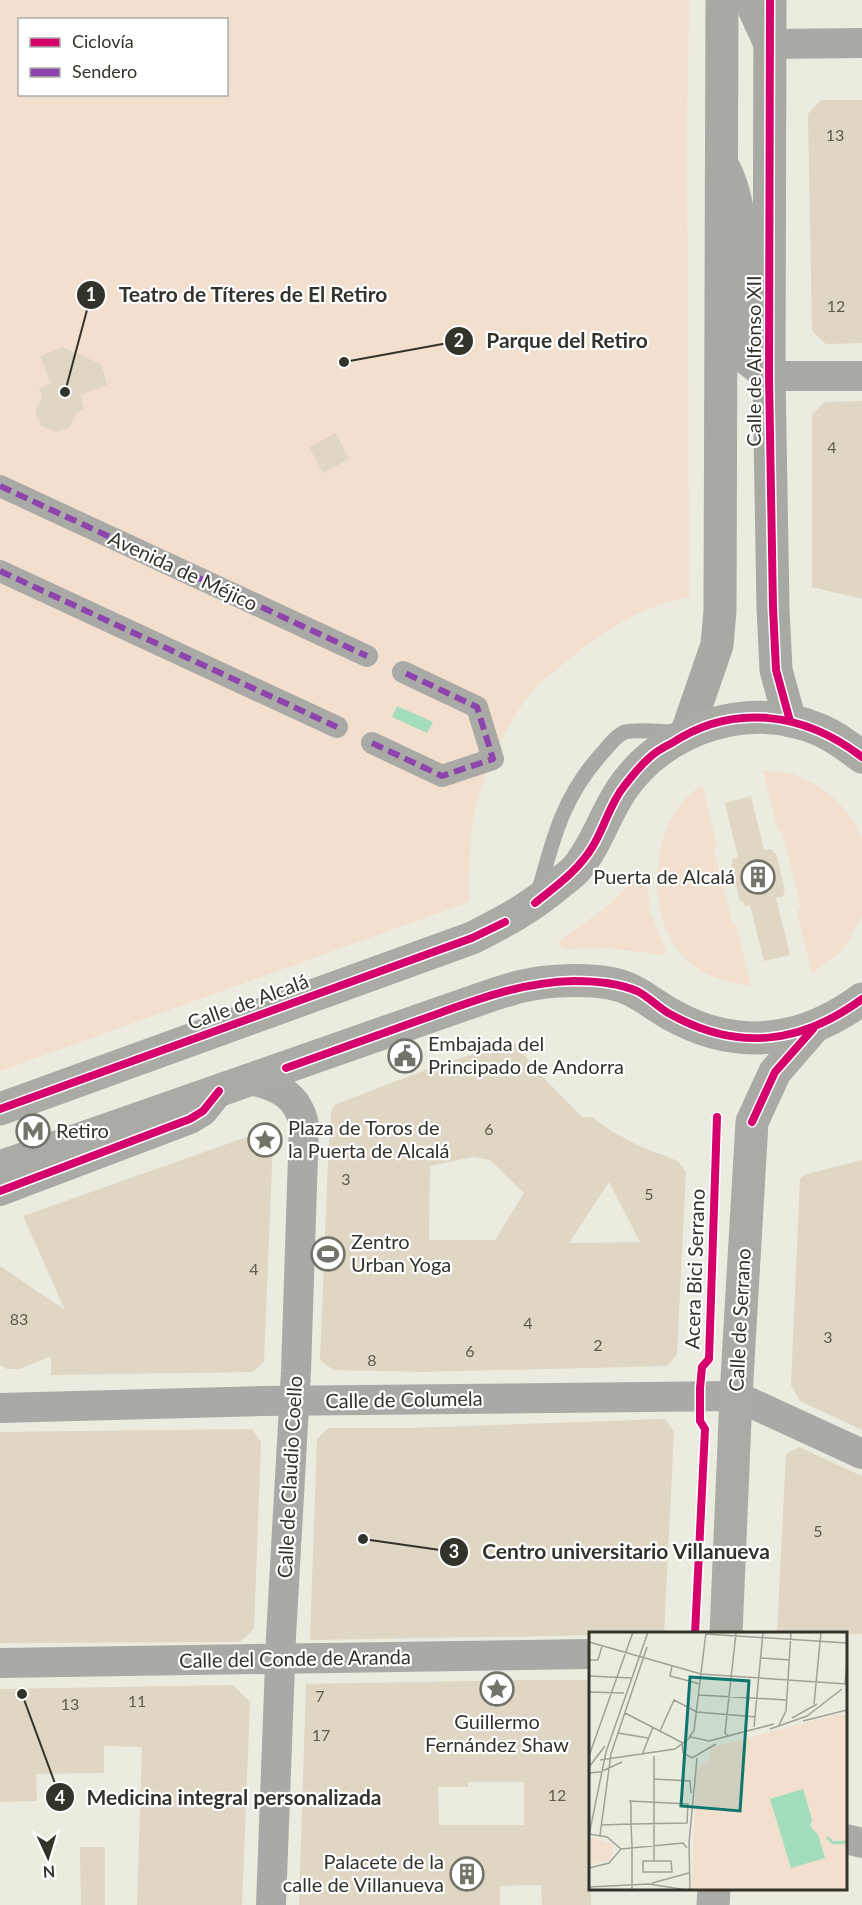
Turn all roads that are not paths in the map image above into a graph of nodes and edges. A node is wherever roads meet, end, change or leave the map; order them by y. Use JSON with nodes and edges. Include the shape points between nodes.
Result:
{"nodes":[{"id":1,"x":722,"y":0,"type":"edge"},
{"id":2,"x":750,"y":0,"type":"edge"},
{"id":3,"x":770,"y":0,"type":"edge"},
{"id":4,"x":862,"y":43,"type":"edge"},
{"id":5,"x":770,"y":44,"type":"junction"},
{"id":6,"x":722,"y":163,"type":"junction"},
{"id":7,"x":769,"y":376,"type":"junction"},
{"id":8,"x":862,"y":376,"type":"edge"},
{"id":9,"x":0,"y":486,"type":"edge"},
{"id":10,"x":0,"y":571,"type":"edge"},
{"id":11,"x":367,"y":656,"type":"dead end"},
{"id":12,"x":403,"y":672,"type":"dead end"},
{"id":13,"x":790,"y":721,"type":"junction"},
{"id":14,"x":337,"y":727,"type":"dead end"},
{"id":15,"x":687,"y":732,"type":"junction"},
{"id":16,"x":372,"y":743,"type":"dead end"},
{"id":17,"x":862,"y":757,"type":"edge"},
{"id":18,"x":535,"y":903,"type":"junction"},
{"id":19,"x":862,"y":999,"type":"edge"},
{"id":20,"x":815,"y":1026,"type":"junction"},
{"id":21,"x":251,"y":1080,"type":"junction"},
{"id":22,"x":219,"y":1091,"type":"junction"},
{"id":23,"x":0,"y":1109,"type":"edge"},
{"id":24,"x":0,"y":1167,"type":"edge"},
{"id":25,"x":0,"y":1191,"type":"edge"},
{"id":26,"x":736,"y":1396,"type":"junction"},
{"id":27,"x":294,"y":1401,"type":"junction"},
{"id":28,"x":0,"y":1408,"type":"edge"},
{"id":29,"x":862,"y":1454,"type":"edge"},
{"id":30,"x":726,"y":1632,"type":"edge"},
{"id":31,"x":589,"y":1654,"type":"edge"},
{"id":32,"x":281,"y":1660,"type":"junction"},
{"id":33,"x":0,"y":1663,"type":"edge"},
{"id":34,"x":847,"y":1839,"type":"edge"},
{"id":35,"x":862,"y":1843,"type":"edge"},
{"id":36,"x":714,"y":1890,"type":"edge"},
{"id":37,"x":271,"y":1905,"type":"edge"},
{"id":38,"x":713,"y":1905,"type":"edge"}],
"edges":[{"from":1,"to":6,"type":"main road","name":"Calle de Alfonso XII"},
{"from":2,"to":5,"type":"street"},
{"from":3,"to":5,"type":"main road","name":"Calle de Alfonso XII"},
{"from":4,"to":5,"type":"street"},
{"from":5,"to":7,"type":"main road","name":"Calle de Alfonso XII"},
{"from":6,"to":7,"type":"street","via":[[732,184],[740,223],[744,356]]},
{"from":6,"to":15,"type":"main road","name":"Calle de Alfonso XII","via":[[720,611],[717,645]]},
{"from":7,"to":8,"type":"street"},
{"from":7,"to":13,"type":"main road","name":"Calle de Alfonso XII","via":[[776,670]]},
{"from":9,"to":11,"type":"street","name":"Avenida de Méjico"},
{"from":10,"to":14,"type":"street"},
{"from":12,"to":16,"type":"street","via":[[477,706],[493,759],[442,776]]},
{"from":13,"to":15,"type":"main road","name":"Calle de Alcalá","via":[[754,717],[725,720]]},
{"from":13,"to":17,"type":"main road","name":"Calle de Alcalá","via":[[819,729]]},
{"from":15,"to":18,"type":"main road","name":"Calle de Alcalá","via":[[650,757],[622,788],[593,846],[576,870]]},
{"from":15,"to":18,"type":"lane","via":[[625,732],[594,761],[567,801]]},
{"from":18,"to":23,"type":"main road","name":"Calle de Alcalá","via":[[472,939]]},
{"from":19,"to":20,"type":"main road"},
{"from":20,"to":21,"type":"main road","via":[[767,1039],[735,1038],[712,1033],[670,1014],[638,992],[610,983],[574,981],[523,986]]},
{"from":20,"to":26,"type":"main road","name":"Calle de Serrano","via":[[775,1072],[752,1122]]},
{"from":21,"to":22,"type":"main road"},
{"from":21,"to":27,"type":"street","name":"Calle de Claudio Coello","via":[[287,1093],[297,1104],[304,1125]]},
{"from":22,"to":24,"type":"main road"},
{"from":22,"to":25,"type":"street","via":[[203,1112],[190,1119]]},
{"from":26,"to":27,"type":"street","name":"Calle de Columela"},
{"from":26,"to":29,"type":"street"},
{"from":26,"to":30,"type":"main road","name":"Calle de Serrano"},
{"from":27,"to":28,"type":"street","name":"Calle de Columela"},
{"from":27,"to":32,"type":"street","name":"Calle de Claudio Coello"},
{"from":31,"to":32,"type":"street","name":"Calle del Conde de Aranda"},
{"from":32,"to":33,"type":"street","name":"Calle del Conde de Aranda"},
{"from":32,"to":37,"type":"street","name":"Calle de Claudio Coello"},
{"from":34,"to":35,"type":"street"},
{"from":36,"to":38,"type":"main road"}]}
